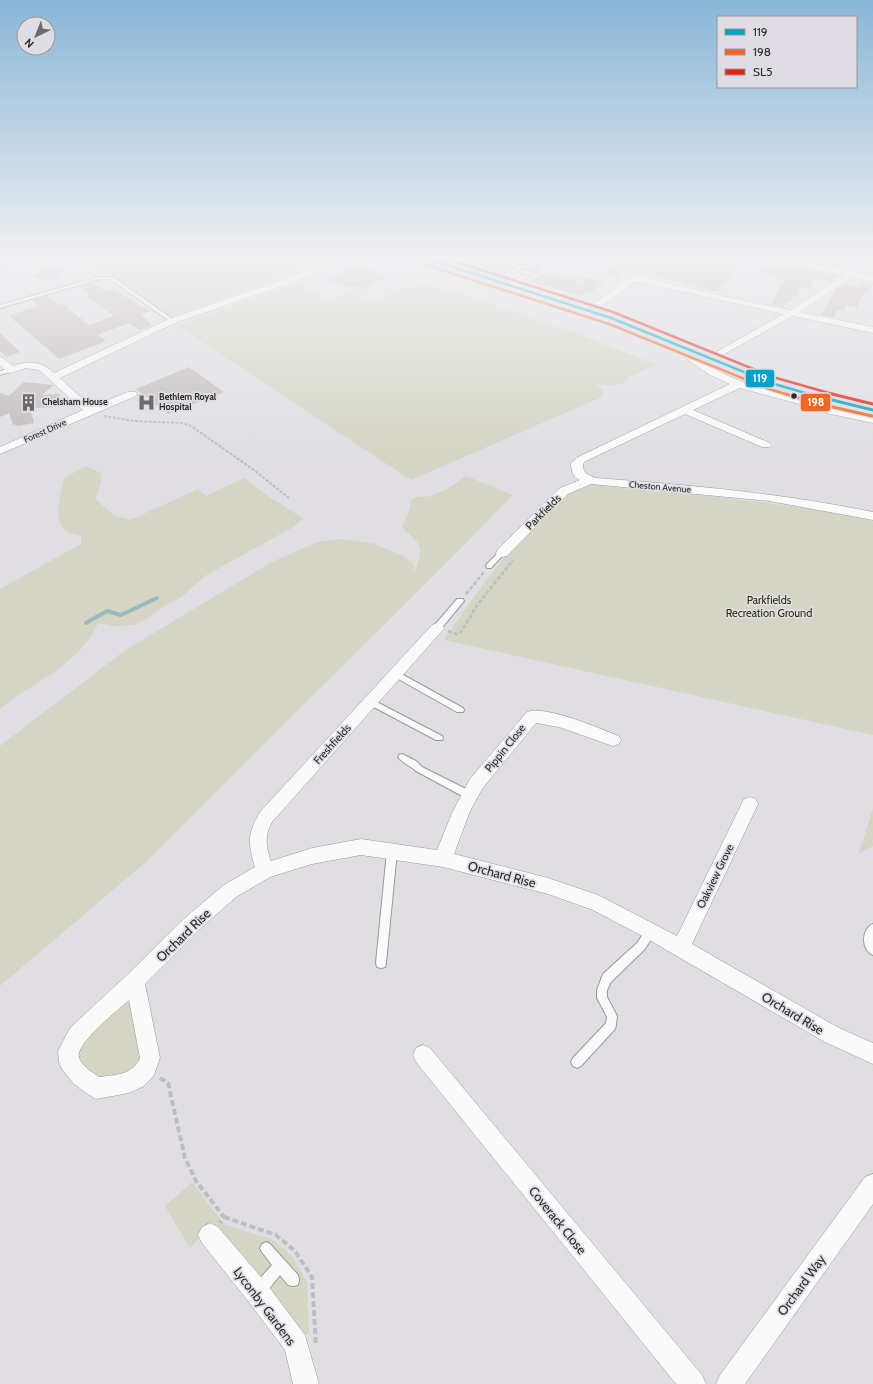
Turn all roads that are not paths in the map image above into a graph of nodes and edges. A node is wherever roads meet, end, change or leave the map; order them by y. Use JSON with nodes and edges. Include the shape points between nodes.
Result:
{"nodes":[{"id":1,"x":167,"y":324,"type":"edge"},
{"id":2,"x":628,"y":324,"type":"edge"},
{"id":3,"x":771,"y":324,"type":"edge"},
{"id":4,"x":843,"y":324,"type":"edge"},
{"id":5,"x":873,"y":330,"type":"edge"},
{"id":6,"x":704,"y":356,"type":"junction"},
{"id":7,"x":0,"y":360,"type":"edge"},
{"id":8,"x":11,"y":370,"type":"junction"},
{"id":9,"x":0,"y":373,"type":"edge"},
{"id":10,"x":53,"y":377,"type":"junction"},
{"id":11,"x":739,"y":384,"type":"junction"},
{"id":12,"x":132,"y":394,"type":"dead end"},
{"id":13,"x":824,"y":401,"type":"junction"},
{"id":14,"x":684,"y":410,"type":"junction"},
{"id":15,"x":873,"y":410,"type":"edge"},
{"id":16,"x":90,"y":411,"type":"junction"},
{"id":17,"x":873,"y":420,"type":"edge"},
{"id":18,"x":766,"y":445,"type":"dead end"},
{"id":19,"x":0,"y":450,"type":"edge"},
{"id":20,"x":590,"y":480,"type":"junction"},
{"id":21,"x":873,"y":516,"type":"edge"},
{"id":22,"x":502,"y":553,"type":"joint"},
{"id":23,"x":489,"y":566,"type":"road end"},
{"id":24,"x":460,"y":601,"type":"road end"},
{"id":25,"x":437,"y":628,"type":"joint"},
{"id":26,"x":396,"y":674,"type":"junction"},
{"id":27,"x":371,"y":702,"type":"junction"},
{"id":28,"x":460,"y":710,"type":"dead end"},
{"id":29,"x":439,"y":738,"type":"dead end"},
{"id":30,"x":613,"y":740,"type":"dead end"},
{"id":31,"x":402,"y":757,"type":"dead end"},
{"id":32,"x":469,"y":795,"type":"junction"},
{"id":33,"x":750,"y":804,"type":"dead end"},
{"id":34,"x":392,"y":851,"type":"junction"},
{"id":35,"x":443,"y":858,"type":"junction"},
{"id":36,"x":265,"y":871,"type":"junction"},
{"id":37,"x":873,"y":929,"type":"edge"},
{"id":38,"x":651,"y":931,"type":"junction"},
{"id":39,"x":681,"y":948,"type":"junction"},
{"id":40,"x":873,"y":950,"type":"edge"},
{"id":41,"x":382,"y":963,"type":"dead end"},
{"id":42,"x":135,"y":981,"type":"junction"},
{"id":43,"x":873,"y":1054,"type":"edge"},
{"id":44,"x":423,"y":1055,"type":"dead end"},
{"id":45,"x":577,"y":1062,"type":"dead end"},
{"id":46,"x":873,"y":1185,"type":"edge"},
{"id":47,"x":210,"y":1235,"type":"road end"},
{"id":48,"x":266,"y":1248,"type":"dead end"},
{"id":49,"x":280,"y":1265,"type":"junction"},
{"id":50,"x":293,"y":1280,"type":"dead end"},
{"id":51,"x":257,"y":1292,"type":"junction"},
{"id":52,"x":306,"y":1384,"type":"edge"},
{"id":53,"x":693,"y":1384,"type":"edge"},
{"id":54,"x":729,"y":1384,"type":"edge"}],
"edges":[{"from":1,"to":10,"type":"street"},
{"from":2,"to":6,"type":"highway"},
{"from":3,"to":6,"type":"street"},
{"from":4,"to":5,"type":"street"},
{"from":6,"to":11,"type":"street","via":[[691,358]]},
{"from":6,"to":13,"type":"highway"},
{"from":7,"to":8,"type":"street"},
{"from":8,"to":9,"type":"lane"},
{"from":8,"to":10,"type":"street","via":[[34,365],[42,367]]},
{"from":10,"to":16,"type":"street"},
{"from":11,"to":13,"type":"street","via":[[779,396]]},
{"from":11,"to":14,"type":"street"},
{"from":12,"to":16,"type":"street","name":"Forest Drive"},
{"from":13,"to":15,"type":"highway"},
{"from":13,"to":17,"type":"street","via":[[830,411]]},
{"from":14,"to":18,"type":"street"},
{"from":14,"to":20,"type":"street","via":[[579,461],[577,471]]},
{"from":16,"to":19,"type":"street","name":"Forest Drive"},
{"from":20,"to":21,"type":"street","name":"Cheston Avenue","via":[[772,498],[829,506]]},
{"from":20,"to":22,"type":"street","name":"Parkfields","via":[[564,491]]},
{"from":22,"to":23,"type":"lane"},
{"from":24,"to":25,"type":"lane"},
{"from":25,"to":26,"type":"street","name":"Freshfields"},
{"from":26,"to":27,"type":"street","name":"Freshfields"},
{"from":26,"to":28,"type":"lane"},
{"from":27,"to":29,"type":"lane"},
{"from":27,"to":36,"type":"street","name":"Freshfields","via":[[262,822],[256,843]]},
{"from":30,"to":32,"type":"street","name":"Pippin Close","via":[[560,721],[532,716]]},
{"from":31,"to":32,"type":"lane","via":[[414,763],[419,769]]},
{"from":32,"to":35,"type":"street","name":"Pippin Close"},
{"from":33,"to":39,"type":"street","name":"Oakview Grove"},
{"from":34,"to":35,"type":"street","name":"Orchard Rise"},
{"from":34,"to":36,"type":"street","name":"Orchard Rise","via":[[361,847],[312,856]]},
{"from":34,"to":41,"type":"lane"},
{"from":35,"to":38,"type":"street","name":"Orchard Rise","via":[[574,894],[598,903]]},
{"from":36,"to":42,"type":"street","name":"Orchard Rise","via":[[230,891],[194,922]]},
{"from":37,"to":40,"type":"lane","via":[[868,939]]},
{"from":38,"to":39,"type":"street","name":"Orchard Rise"},
{"from":38,"to":45,"type":"lane","via":[[640,946],[607,978],[602,998],[612,1016],[611,1025]]},
{"from":39,"to":43,"type":"street","name":"Orchard Rise","via":[[832,1035]]},
{"from":42,"to":42,"type":"street","name":"Orchard Rise","via":[[150,1058],[147,1069],[126,1084],[96,1088],[80,1076],[69,1062],[68,1051],[77,1035]]},
{"from":44,"to":53,"type":"street","name":"Coverack Close"},
{"from":46,"to":54,"type":"street","name":"Orchard Way"},
{"from":47,"to":51,"type":"street","name":"Lyconby Gardens"},
{"from":48,"to":49,"type":"lane"},
{"from":49,"to":50,"type":"lane"},
{"from":49,"to":51,"type":"lane"},
{"from":51,"to":52,"type":"street","name":"Lyconby Gardens","via":[[296,1344]]}]}
